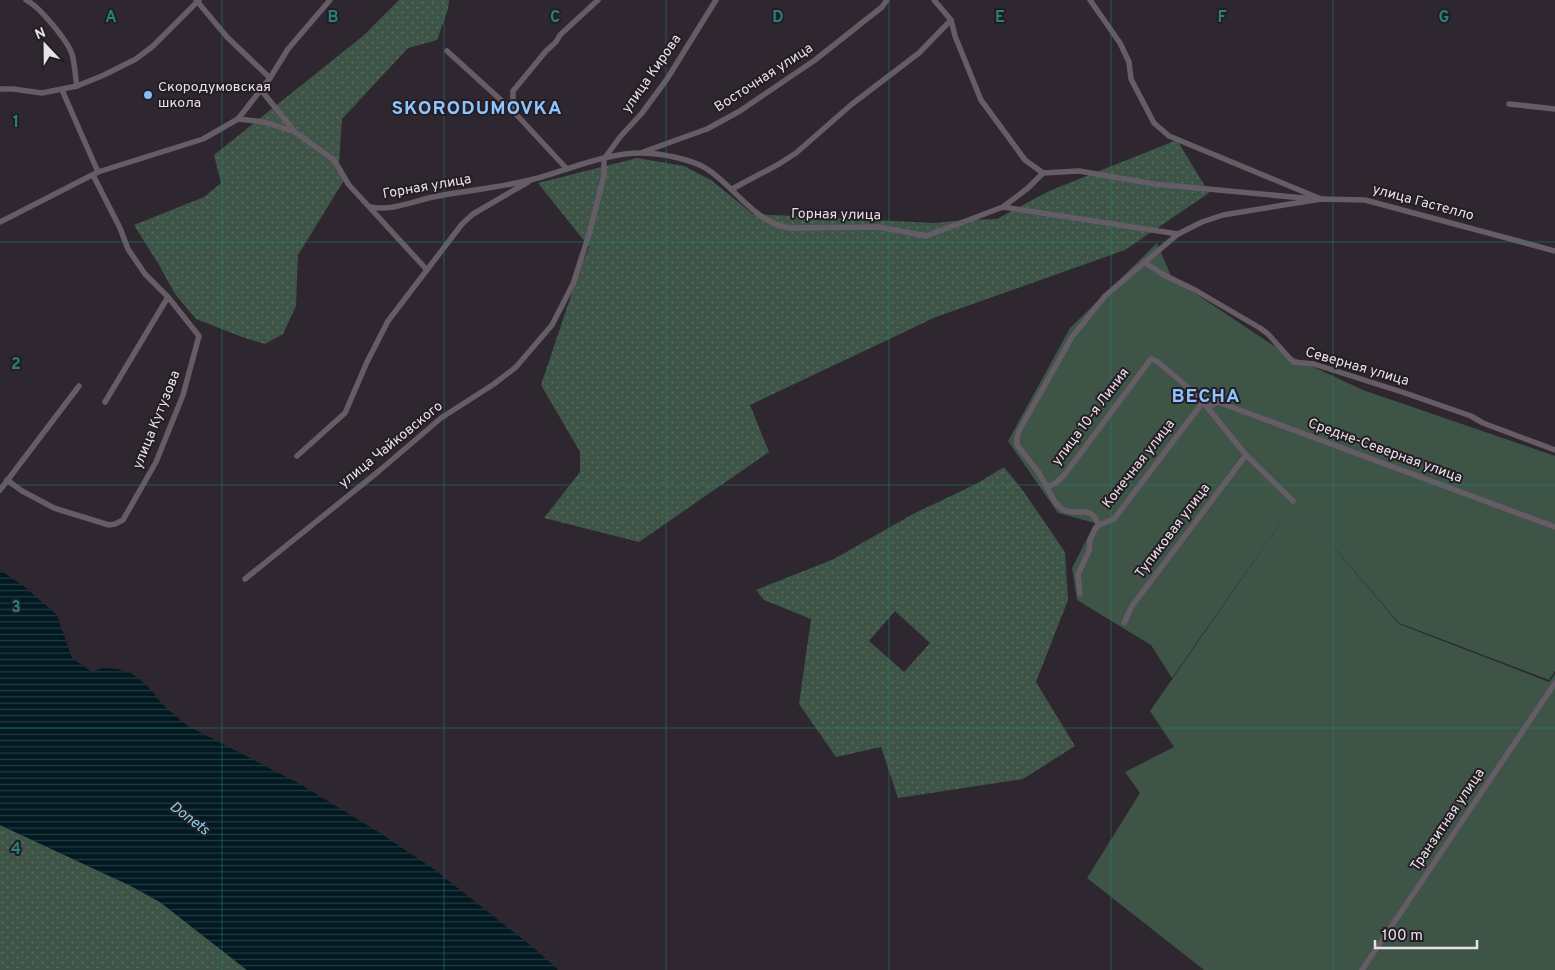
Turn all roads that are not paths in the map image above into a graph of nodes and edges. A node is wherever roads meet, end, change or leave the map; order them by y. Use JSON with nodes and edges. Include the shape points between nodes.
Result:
{"nodes":[{"id":1,"x":26,"y":0,"type":"edge"},
{"id":2,"x":330,"y":0,"type":"edge"},
{"id":3,"x":598,"y":0,"type":"edge"},
{"id":4,"x":716,"y":0,"type":"edge"},
{"id":5,"x":887,"y":0,"type":"edge"},
{"id":6,"x":934,"y":0,"type":"edge"},
{"id":7,"x":1090,"y":0,"type":"edge"},
{"id":8,"x":198,"y":1,"type":"edge"},
{"id":9,"x":951,"y":20,"type":"junction"},
{"id":10,"x":447,"y":51,"type":"dead end"},
{"id":11,"x":270,"y":78,"type":"junction"},
{"id":12,"x":77,"y":86,"type":"junction"},
{"id":13,"x":0,"y":89,"type":"edge"},
{"id":14,"x":62,"y":90,"type":"junction"},
{"id":15,"x":261,"y":90,"type":"junction"},
{"id":16,"x":1509,"y":104,"type":"dead end"},
{"id":17,"x":1555,"y":109,"type":"edge"},
{"id":18,"x":513,"y":111,"type":"junction"},
{"id":19,"x":238,"y":119,"type":"junction"},
{"id":20,"x":295,"y":132,"type":"junction"},
{"id":21,"x":641,"y":153,"type":"junction"},
{"id":22,"x":604,"y":159,"type":"junction"},
{"id":23,"x":567,"y":169,"type":"junction"},
{"id":24,"x":96,"y":173,"type":"junction"},
{"id":25,"x":1042,"y":174,"type":"junction"},
{"id":26,"x":534,"y":179,"type":"junction"},
{"id":27,"x":732,"y":189,"type":"junction"},
{"id":28,"x":1321,"y":199,"type":"junction"},
{"id":29,"x":370,"y":207,"type":"junction"},
{"id":30,"x":1003,"y":207,"type":"junction"},
{"id":31,"x":0,"y":222,"type":"edge"},
{"id":32,"x":1178,"y":234,"type":"junction"},
{"id":33,"x":1555,"y":251,"type":"edge"},
{"id":34,"x":1144,"y":262,"type":"junction"},
{"id":35,"x":427,"y":270,"type":"junction"},
{"id":36,"x":168,"y":297,"type":"junction"},
{"id":37,"x":79,"y":386,"type":"dead end"},
{"id":38,"x":105,"y":402,"type":"dead end"},
{"id":39,"x":1203,"y":402,"type":"junction"},
{"id":40,"x":1208,"y":407,"type":"junction"},
{"id":41,"x":1555,"y":450,"type":"edge"},
{"id":42,"x":1246,"y":455,"type":"junction"},
{"id":43,"x":297,"y":456,"type":"dead end"},
{"id":44,"x":7,"y":480,"type":"junction"},
{"id":45,"x":1048,"y":487,"type":"junction"},
{"id":46,"x":0,"y":490,"type":"edge"},
{"id":47,"x":1293,"y":501,"type":"dead end"},
{"id":48,"x":1099,"y":525,"type":"junction"},
{"id":49,"x":1555,"y":527,"type":"edge"},
{"id":50,"x":245,"y":579,"type":"dead end"},
{"id":51,"x":1080,"y":594,"type":"dead end"},
{"id":52,"x":1124,"y":623,"type":"dead end"},
{"id":53,"x":1555,"y":683,"type":"edge"},
{"id":54,"x":1362,"y":970,"type":"edge"}],
"edges":[{"from":1,"to":12,"type":"street","via":[[34,4],[72,54]]},
{"from":2,"to":11,"type":"street","via":[[288,49]]},
{"from":3,"to":18,"type":"street","via":[[560,35],[513,91]]},
{"from":4,"to":22,"type":"street","name":"улица Кирова","via":[[667,79]]},
{"from":5,"to":21,"type":"street","name":"Восточная улица","via":[[815,60],[740,111],[707,130]]},
{"from":6,"to":9,"type":"street"},
{"from":7,"to":28,"type":"street","via":[[1120,44],[1129,62],[1131,79],[1154,124],[1169,136]]},
{"from":8,"to":11,"type":"street","via":[[227,37]]},
{"from":8,"to":12,"type":"street","via":[[154,46],[136,59]]},
{"from":9,"to":25,"type":"street","via":[[981,100],[1025,160]]},
{"from":9,"to":27,"type":"street","via":[[920,52],[852,104],[796,153]]},
{"from":10,"to":18,"type":"street"},
{"from":11,"to":15,"type":"street"},
{"from":12,"to":14,"type":"street"},
{"from":13,"to":14,"type":"street","via":[[42,93]]},
{"from":14,"to":24,"type":"street","name":"улица Кутузова"},
{"from":15,"to":19,"type":"street"},
{"from":15,"to":20,"type":"street"},
{"from":16,"to":17,"type":"street"},
{"from":18,"to":23,"type":"street"},
{"from":19,"to":20,"type":"street","via":[[264,122]]},
{"from":19,"to":24,"type":"street","via":[[203,139]]},
{"from":20,"to":29,"type":"street","via":[[334,160],[349,186]]},
{"from":21,"to":22,"type":"street","name":"Горная улица"},
{"from":21,"to":27,"type":"street","name":"Горная улица","via":[[694,162]]},
{"from":22,"to":23,"type":"street","name":"Горная улица"},
{"from":22,"to":50,"type":"street","name":"улица Чайковского","via":[[604,175],[590,231],[573,284],[552,325],[516,366],[440,418]]},
{"from":23,"to":26,"type":"street","name":"Горная улица"},
{"from":24,"to":31,"type":"street"},
{"from":24,"to":36,"type":"street","name":"улица Кутузова","via":[[128,249],[145,274]]},
{"from":25,"to":28,"type":"street","via":[[1079,171],[1154,184]]},
{"from":25,"to":30,"type":"street","name":"Горная улица"},
{"from":26,"to":29,"type":"street","name":"Горная улица","via":[[389,208]]},
{"from":26,"to":35,"type":"street","via":[[462,224]]},
{"from":27,"to":30,"type":"street","name":"Горная улица","via":[[776,226],[789,228],[879,227],[926,236]]},
{"from":28,"to":32,"type":"street","name":"улица Гастелло","via":[[1223,214]]},
{"from":28,"to":33,"type":"street","name":"улица Гастелло","via":[[1365,200]]},
{"from":29,"to":35,"type":"street"},
{"from":30,"to":32,"type":"street"},
{"from":32,"to":34,"type":"street"},
{"from":34,"to":41,"type":"street","name":"Северная улица","via":[[1260,328],[1293,362],[1314,364],[1405,393]]},
{"from":34,"to":45,"type":"street","via":[[1105,296],[1072,336],[1019,431],[1017,445]]},
{"from":35,"to":43,"type":"street","via":[[388,321],[345,413]]},
{"from":36,"to":38,"type":"street"},
{"from":36,"to":44,"type":"street","name":"улица Кутузова","via":[[199,336],[183,395],[156,462],[123,520],[109,525],[54,508]]},
{"from":37,"to":44,"type":"street"},
{"from":39,"to":40,"type":"street"},
{"from":39,"to":45,"type":"street","name":"улица 10-я Линия","via":[[1151,358],[1065,474]]},
{"from":39,"to":48,"type":"street","name":"Конечная улица","via":[[1114,519]]},
{"from":40,"to":42,"type":"street"},
{"from":40,"to":49,"type":"street","name":"Средне-Северная улица","via":[[1218,402]]},
{"from":42,"to":47,"type":"street"},
{"from":42,"to":52,"type":"street","name":"Тупиковая улица","via":[[1132,606]]},
{"from":44,"to":46,"type":"street"},
{"from":45,"to":48,"type":"street","via":[[1060,508],[1090,513]]},
{"from":48,"to":51,"type":"street","name":"Конечная улица","via":[[1078,574]]},
{"from":53,"to":54,"type":"street","name":"Транзитная улица"}]}
